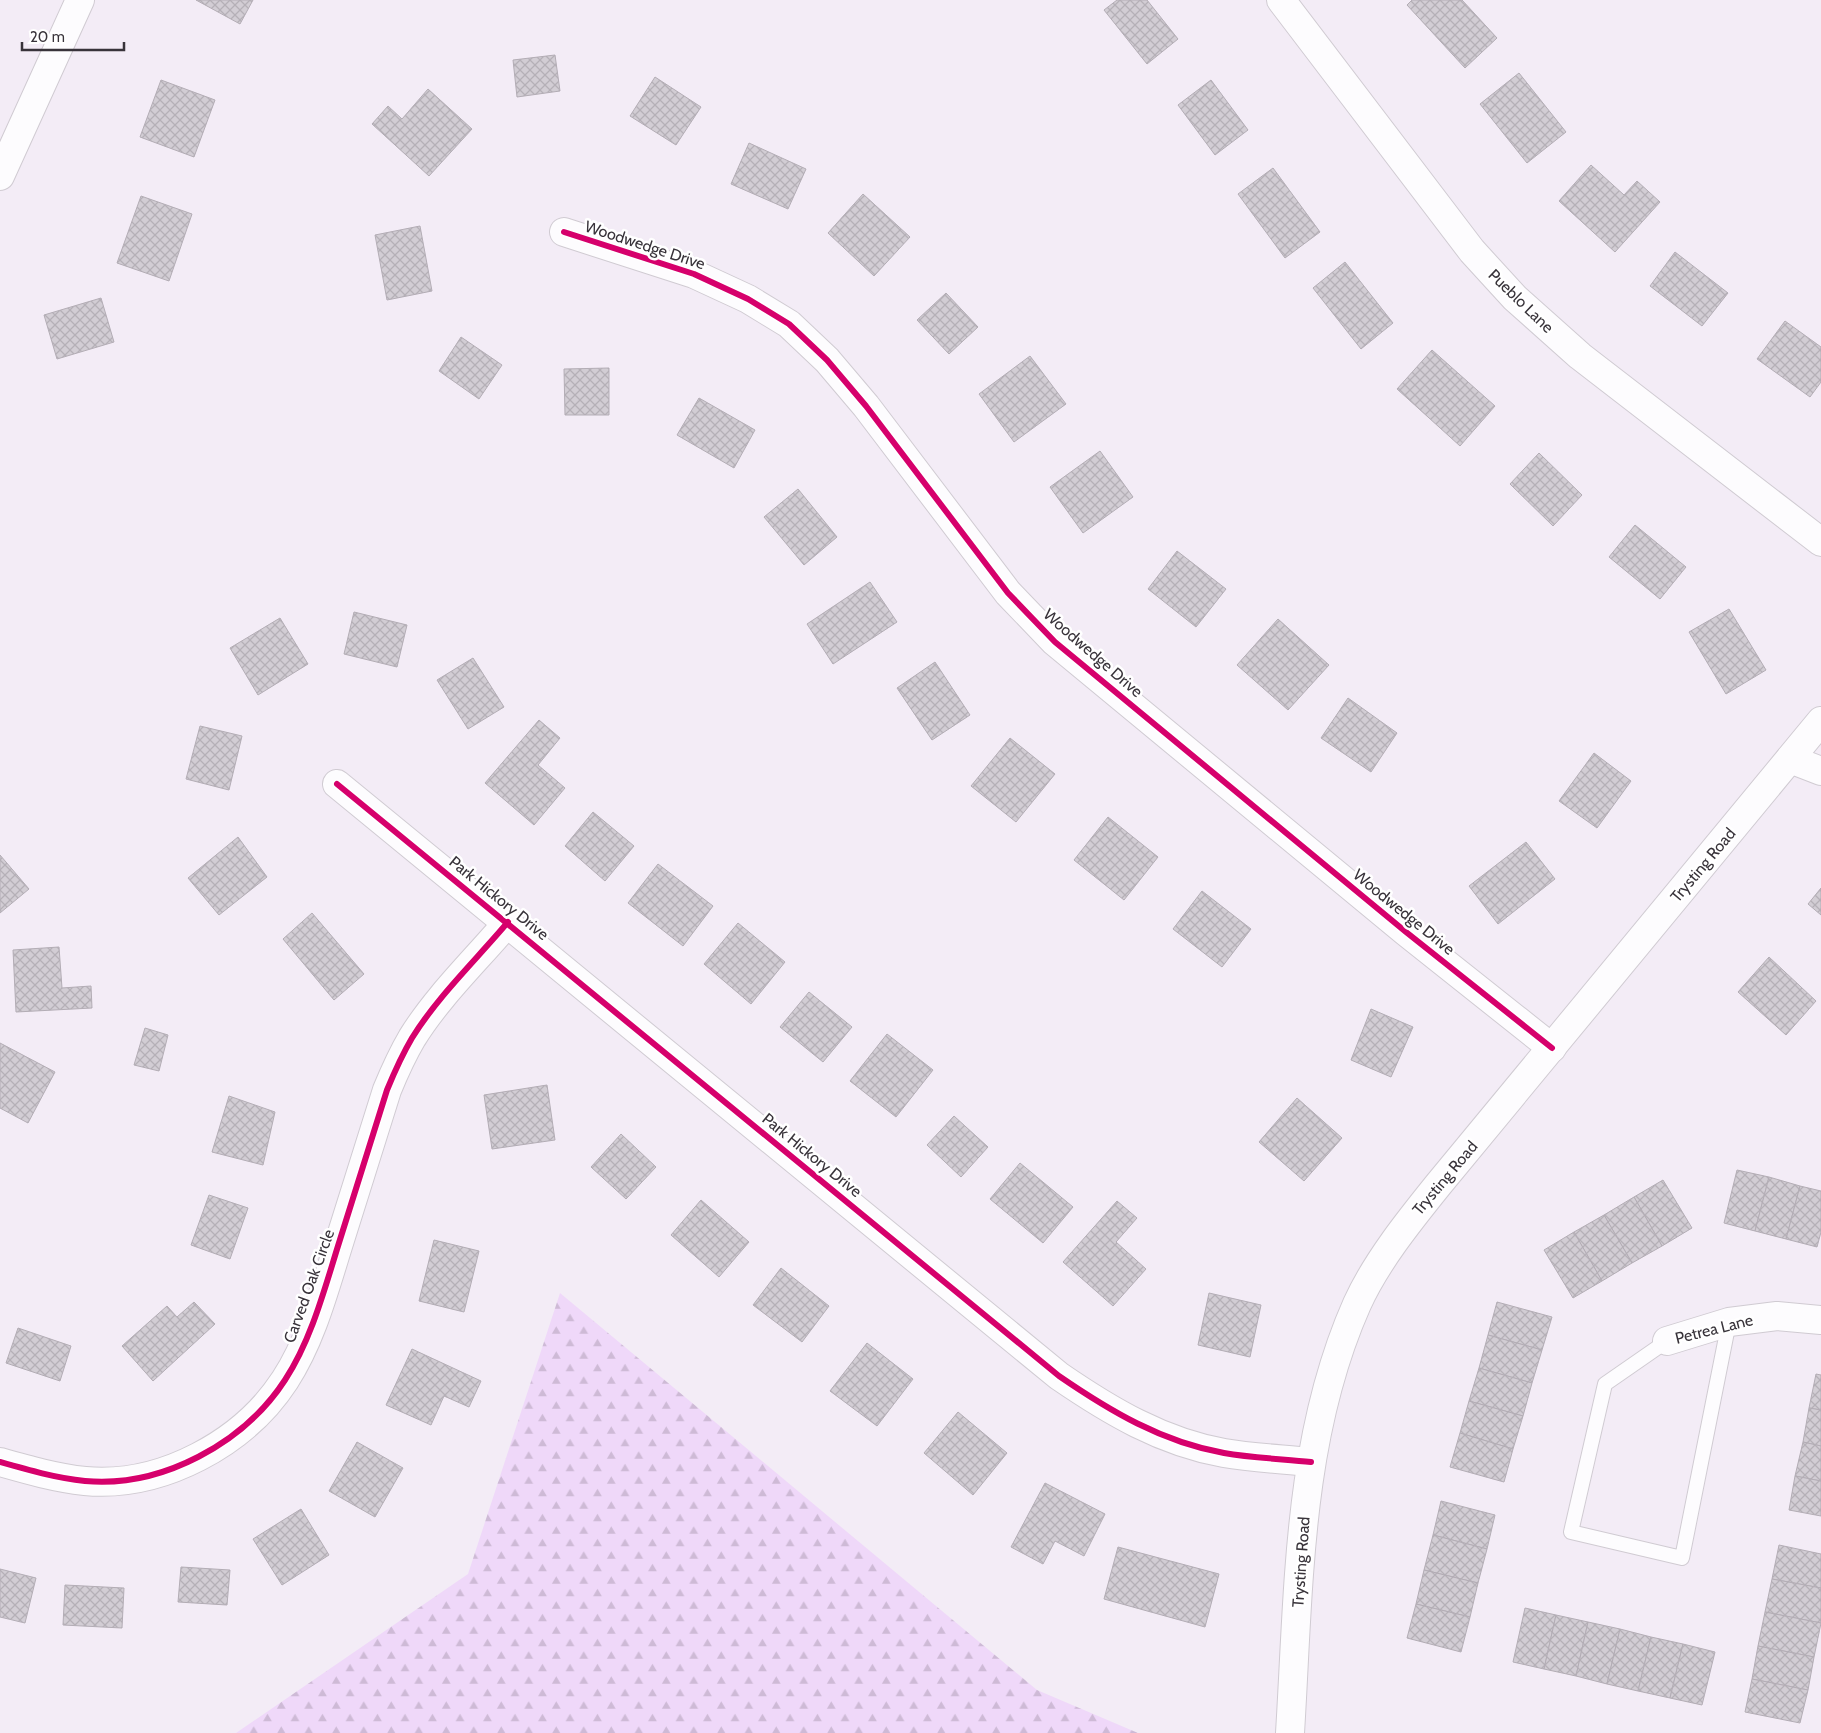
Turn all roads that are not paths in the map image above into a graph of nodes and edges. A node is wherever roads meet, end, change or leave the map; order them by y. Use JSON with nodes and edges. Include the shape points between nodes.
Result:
{"nodes":[{"id":1,"x":80,"y":0,"type":"edge"},
{"id":2,"x":1281,"y":0,"type":"edge"},
{"id":3,"x":0,"y":176,"type":"edge"},
{"id":4,"x":564,"y":232,"type":"dead end"},
{"id":5,"x":1821,"y":542,"type":"edge"},
{"id":6,"x":1821,"y":721,"type":"edge"},
{"id":7,"x":1790,"y":760,"type":"junction"},
{"id":8,"x":1821,"y":771,"type":"edge"},
{"id":9,"x":337,"y":784,"type":"dead end"},
{"id":10,"x":508,"y":922,"type":"junction"},
{"id":11,"x":1552,"y":1048,"type":"junction"},
{"id":12,"x":1821,"y":1320,"type":"edge"},
{"id":13,"x":1729,"y":1322,"type":"junction"},
{"id":14,"x":1666,"y":1341,"type":"joint"},
{"id":15,"x":0,"y":1462,"type":"edge"},
{"id":16,"x":1311,"y":1462,"type":"junction"},
{"id":17,"x":1290,"y":1733,"type":"edge"}],
"edges":[{"from":1,"to":3,"type":"street"},
{"from":2,"to":5,"type":"street","name":"Pueblo Lane","via":[[1472,251],[1515,298],[1580,356]]},
{"from":4,"to":11,"type":"street","name":"Woodwedge Drive","via":[[694,274],[748,299],[789,324],[866,406],[1008,593],[1055,642],[1406,932]]},
{"from":6,"to":7,"type":"street","name":"Trysting Road"},
{"from":7,"to":8,"type":"street"},
{"from":7,"to":11,"type":"street","name":"Trysting Road"},
{"from":9,"to":10,"type":"street","name":"Park Hickory Drive"},
{"from":10,"to":15,"type":"street","name":"Carved Oak Circle","via":[[434,1009],[398,1063],[302,1349],[273,1397],[239,1431],[199,1457],[156,1474],[85,1481],[38,1474]]},
{"from":10,"to":16,"type":"street","name":"Park Hickory Drive","via":[[1059,1376],[1110,1411],[1137,1425],[1194,1446],[1224,1453]]},
{"from":11,"to":16,"type":"street","name":"Trysting Road","via":[[1399,1234],[1358,1302],[1333,1371]]},
{"from":12,"to":13,"type":"street","name":"Petrea Lane","via":[[1777,1316]]},
{"from":13,"to":14,"type":"street","name":"Petrea Lane"},
{"from":13,"to":14,"type":"lane","via":[[1682,1558],[1571,1532],[1605,1384]]},
{"from":16,"to":17,"type":"street","name":"Trysting Road","via":[[1304,1512]]}]}
